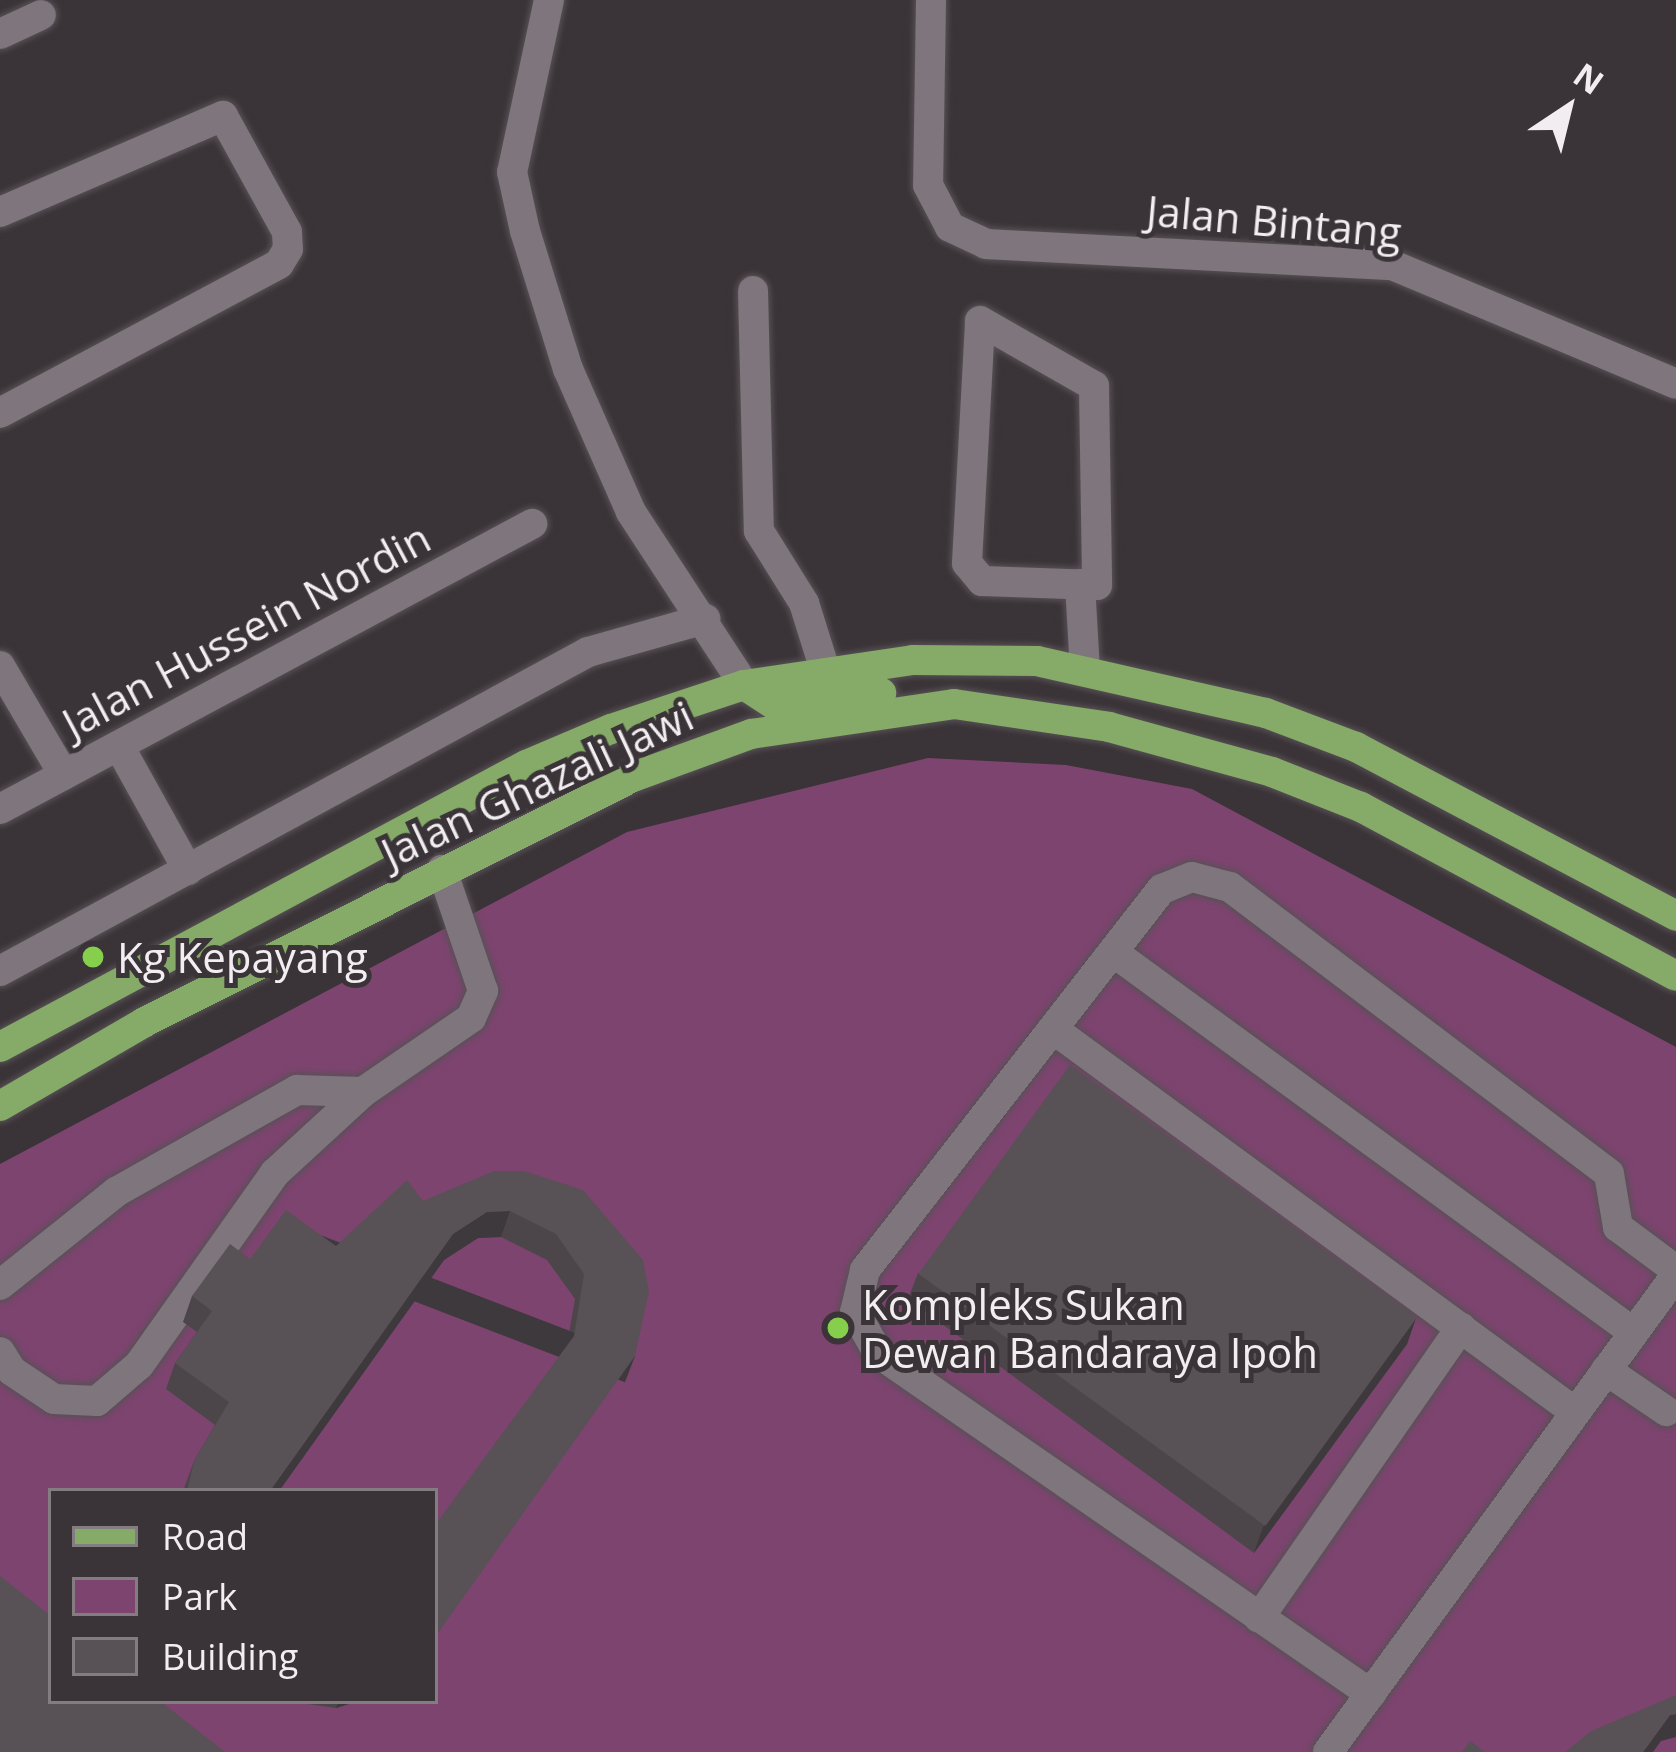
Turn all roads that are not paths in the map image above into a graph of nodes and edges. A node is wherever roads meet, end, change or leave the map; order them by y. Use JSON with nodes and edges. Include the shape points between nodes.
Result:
{"nodes":[{"id":1,"x":549,"y":0,"type":"edge"},
{"id":2,"x":931,"y":0,"type":"edge"},
{"id":3,"x":41,"y":15,"type":"dead end"},
{"id":4,"x":0,"y":34,"type":"edge"},
{"id":5,"x":0,"y":212,"type":"edge"},
{"id":6,"x":753,"y":291,"type":"dead end"},
{"id":7,"x":1676,"y":384,"type":"edge"},
{"id":8,"x":0,"y":412,"type":"edge"},
{"id":9,"x":532,"y":524,"type":"dead end"},
{"id":10,"x":1080,"y":584,"type":"junction"},
{"id":11,"x":705,"y":619,"type":"junction"},
{"id":12,"x":0,"y":666,"type":"edge"},
{"id":13,"x":1085,"y":671,"type":"junction"},
{"id":14,"x":826,"y":674,"type":"junction"},
{"id":15,"x":744,"y":686,"type":"junction"},
{"id":16,"x":954,"y":704,"type":"junction"},
{"id":17,"x":119,"y":746,"type":"junction"},
{"id":18,"x":64,"y":775,"type":"junction"},
{"id":19,"x":0,"y":809,"type":"edge"},
{"id":20,"x":188,"y":870,"type":"junction"},
{"id":21,"x":442,"y":870,"type":"junction"},
{"id":22,"x":1676,"y":916,"type":"edge"},
{"id":23,"x":1113,"y":952,"type":"junction"},
{"id":24,"x":0,"y":971,"type":"edge"},
{"id":25,"x":1676,"y":976,"type":"edge"},
{"id":26,"x":1052,"y":1029,"type":"junction"},
{"id":27,"x":0,"y":1047,"type":"edge"},
{"id":28,"x":363,"y":1093,"type":"junction"},
{"id":29,"x":6,"y":1097,"type":"edge"},
{"id":30,"x":1674,"y":1281,"type":"edge"},
{"id":31,"x":0,"y":1285,"type":"edge"},
{"id":32,"x":1461,"y":1327,"type":"junction"},
{"id":33,"x":1633,"y":1332,"type":"junction"},
{"id":34,"x":0,"y":1352,"type":"edge"},
{"id":35,"x":1606,"y":1370,"type":"junction"},
{"id":36,"x":1666,"y":1411,"type":"dead end"},
{"id":37,"x":1575,"y":1412,"type":"junction"},
{"id":38,"x":1259,"y":1618,"type":"junction"},
{"id":39,"x":1371,"y":1694,"type":"junction"},
{"id":40,"x":1328,"y":1752,"type":"edge"}],
"edges":[{"from":1,"to":11,"type":"street","via":[[512,172],[525,231],[568,369],[632,512]]},
{"from":2,"to":7,"type":"street","name":"Jalan Bintang","via":[[928,185],[950,227],[986,244],[1392,265]]},
{"from":3,"to":4,"type":"street"},
{"from":5,"to":8,"type":"street","via":[[223,116],[288,249],[279,264]]},
{"from":6,"to":14,"type":"street","via":[[759,531],[804,603]]},
{"from":9,"to":17,"type":"street","name":"Jalan Hussein Nordin"},
{"from":10,"to":10,"type":"street","via":[[1097,585],[1094,386],[980,321],[967,562],[982,581]]},
{"from":10,"to":13,"type":"street"},
{"from":11,"to":15,"type":"street"},
{"from":11,"to":20,"type":"street","name":"Jalan Ghazali Jawi","via":[[588,652]]},
{"from":12,"to":18,"type":"street"},
{"from":13,"to":14,"type":"main road","name":"Jalan Ghazali Jawi","via":[[1037,661],[913,660]]},
{"from":13,"to":22,"type":"main road","name":"Jalan Ghazali Jawi","via":[[1266,713],[1356,747]]},
{"from":14,"to":15,"type":"main road","name":"Jalan Ghazali Jawi"},
{"from":15,"to":16,"type":"main road","via":[[775,705],[905,691]]},
{"from":15,"to":27,"type":"main road","name":"Jalan Ghazali Jawi","via":[[526,766]]},
{"from":16,"to":21,"type":"main road","name":"Jalan Ghazali Jawi","via":[[751,734],[633,777]]},
{"from":16,"to":25,"type":"main road","name":"Jalan Ghazali Jawi","via":[[1109,727],[1272,772],[1361,807]]},
{"from":17,"to":18,"type":"street","name":"Jalan Hussein Nordin"},
{"from":17,"to":20,"type":"street"},
{"from":18,"to":19,"type":"street","name":"Jalan Hussein Nordin"},
{"from":20,"to":24,"type":"street","name":"Jalan Ghazali Jawi"},
{"from":21,"to":28,"type":"street","via":[[483,992],[472,1018]]},
{"from":21,"to":29,"type":"main road","name":"Jalan Ghazali Jawi"},
{"from":23,"to":26,"type":"street"},
{"from":23,"to":30,"type":"street","via":[[1162,889],[1192,877],[1231,887],[1609,1174],[1618,1227]]},
{"from":23,"to":33,"type":"street"},
{"from":26,"to":32,"type":"street"},
{"from":26,"to":38,"type":"street","via":[[865,1270],[855,1312],[878,1353]]},
{"from":28,"to":31,"type":"street","via":[[297,1090],[116,1192]]},
{"from":28,"to":34,"type":"street","via":[[275,1173],[139,1365],[97,1401],[54,1399],[12,1372]]},
{"from":30,"to":33,"type":"street"},
{"from":32,"to":37,"type":"street"},
{"from":32,"to":38,"type":"street"},
{"from":33,"to":35,"type":"street"},
{"from":35,"to":36,"type":"street"},
{"from":35,"to":37,"type":"street"},
{"from":37,"to":39,"type":"street"},
{"from":38,"to":39,"type":"street"},
{"from":39,"to":40,"type":"street"}]}
